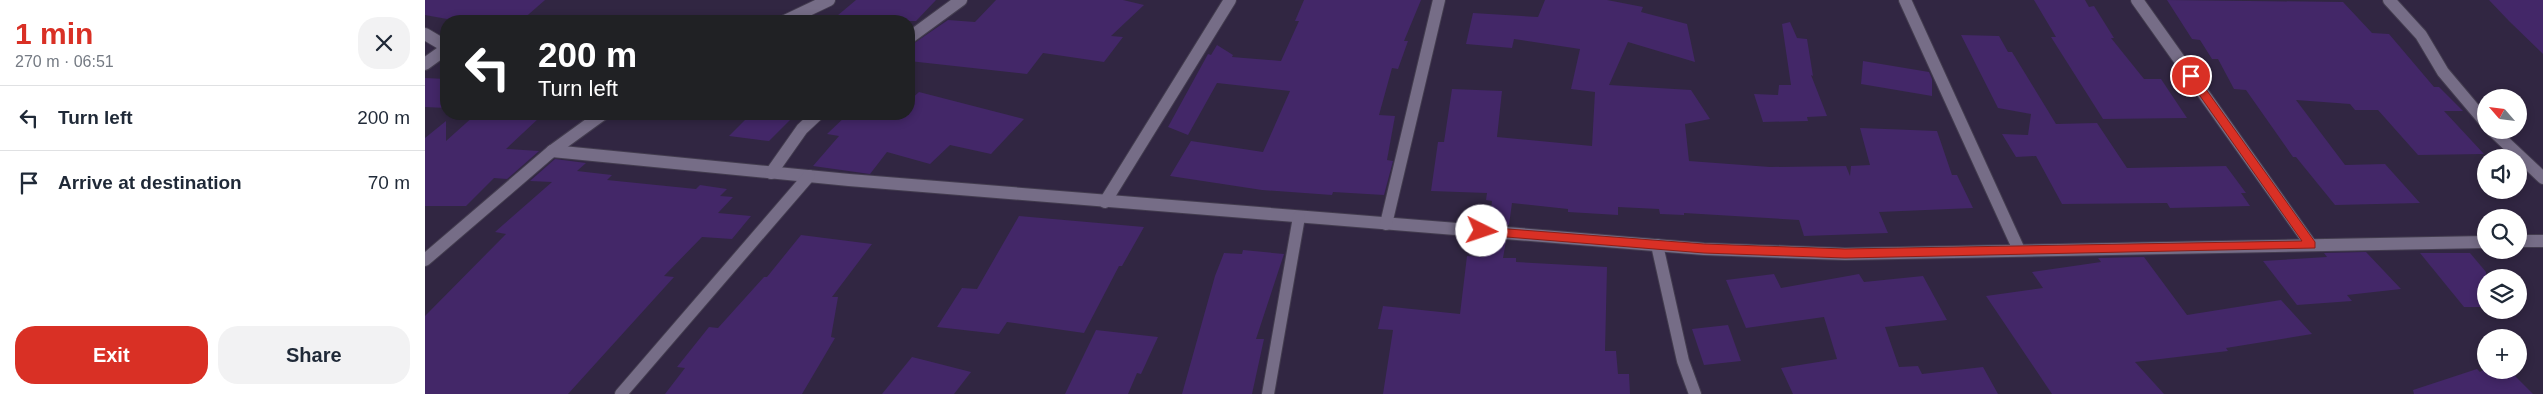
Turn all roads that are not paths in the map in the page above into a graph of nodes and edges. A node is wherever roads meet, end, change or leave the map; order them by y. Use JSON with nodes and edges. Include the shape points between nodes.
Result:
{"nodes":[{"id":1,"x":829,"y":0,"type":"edge"},
{"id":2,"x":961,"y":0,"type":"edge"},
{"id":3,"x":1230,"y":0,"type":"edge"},
{"id":4,"x":1439,"y":0,"type":"edge"},
{"id":5,"x":1905,"y":0,"type":"edge"},
{"id":6,"x":2137,"y":0,"type":"edge"},
{"id":7,"x":2389,"y":0,"type":"edge"},
{"id":8,"x":798,"y":15,"type":"edge"},
{"id":9,"x":425,"y":34,"type":"edge"},
{"id":10,"x":915,"y":34,"type":"edge"},
{"id":11,"x":440,"y":43,"type":"edge"},
{"id":12,"x":440,"y":54,"type":"edge"},
{"id":13,"x":425,"y":64,"type":"edge"},
{"id":14,"x":2477,"y":112,"type":"edge"},
{"id":15,"x":595,"y":120,"type":"edge"},
{"id":16,"x":812,"y":120,"type":"edge"},
{"id":17,"x":2502,"y":139,"type":"edge"},
{"id":18,"x":552,"y":151,"type":"junction"},
{"id":19,"x":771,"y":173,"type":"junction"},
{"id":20,"x":809,"y":176,"type":"junction"},
{"id":21,"x":2543,"y":178,"type":"edge"},
{"id":22,"x":1105,"y":202,"type":"junction"},
{"id":23,"x":1299,"y":217,"type":"junction"},
{"id":24,"x":1386,"y":224,"type":"junction"},
{"id":25,"x":2527,"y":241,"type":"edge"},
{"id":26,"x":2543,"y":241,"type":"edge"},
{"id":27,"x":2477,"y":242,"type":"edge"},
{"id":28,"x":1657,"y":245,"type":"junction"},
{"id":29,"x":2311,"y":245,"type":"junction"},
{"id":30,"x":2019,"y":250,"type":"junction"},
{"id":31,"x":425,"y":260,"type":"edge"},
{"id":32,"x":621,"y":394,"type":"edge"},
{"id":33,"x":1268,"y":394,"type":"edge"},
{"id":34,"x":1695,"y":394,"type":"edge"}],
"edges":[{"from":1,"to":8,"type":"street"},
{"from":2,"to":10,"type":"street"},
{"from":3,"to":22,"type":"street"},
{"from":4,"to":24,"type":"street"},
{"from":5,"to":30,"type":"street"},
{"from":6,"to":29,"type":"street"},
{"from":7,"to":14,"type":"street","via":[[2421,35],[2443,72]]},
{"from":9,"to":11,"type":"street"},
{"from":12,"to":13,"type":"street"},
{"from":15,"to":18,"type":"street"},
{"from":16,"to":19,"type":"street"},
{"from":17,"to":21,"type":"street"},
{"from":18,"to":19,"type":"street"},
{"from":18,"to":31,"type":"street"},
{"from":19,"to":20,"type":"street"},
{"from":20,"to":22,"type":"street"},
{"from":20,"to":32,"type":"street"},
{"from":22,"to":23,"type":"street"},
{"from":23,"to":24,"type":"street"},
{"from":23,"to":33,"type":"street"},
{"from":24,"to":28,"type":"street"},
{"from":25,"to":26,"type":"street"},
{"from":27,"to":29,"type":"street"},
{"from":28,"to":30,"type":"street","via":[[1845,254]]},
{"from":28,"to":34,"type":"street","via":[[1683,361]]},
{"from":29,"to":30,"type":"street"}]}
